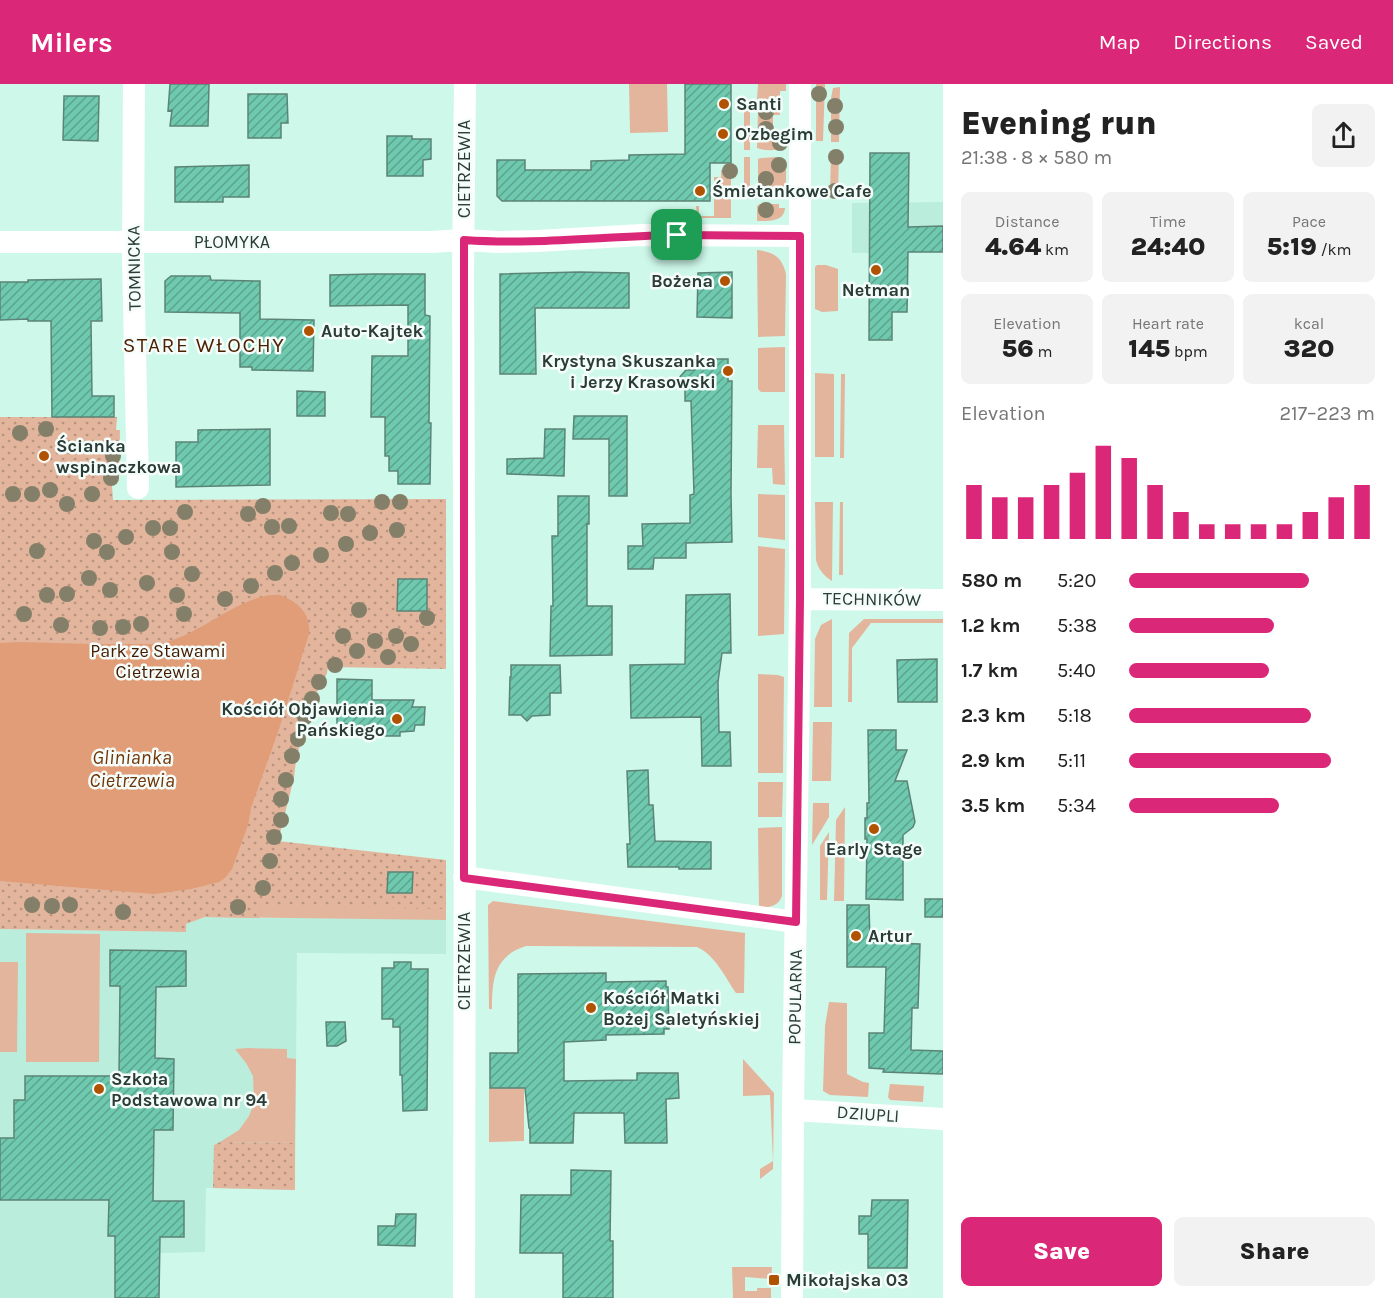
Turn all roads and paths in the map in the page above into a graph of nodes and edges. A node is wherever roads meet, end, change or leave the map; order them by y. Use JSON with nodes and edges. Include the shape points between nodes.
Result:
{"nodes":[{"id":1,"x":134,"y":84,"type":"edge"},
{"id":2,"x":465,"y":84,"type":"edge"},
{"id":3,"x":800,"y":84,"type":"edge"},
{"id":4,"x":800,"y":236,"type":"junction"},
{"id":5,"x":464,"y":240,"type":"junction"},
{"id":6,"x":0,"y":242,"type":"edge"},
{"id":7,"x":133,"y":242,"type":"junction"},
{"id":8,"x":138,"y":488,"type":"dead end"},
{"id":9,"x":800,"y":599,"type":"junction"},
{"id":10,"x":943,"y":600,"type":"edge"},
{"id":11,"x":464,"y":878,"type":"junction"},
{"id":12,"x":796,"y":922,"type":"junction"},
{"id":13,"x":793,"y":1110,"type":"junction"},
{"id":14,"x":943,"y":1119,"type":"edge"},
{"id":15,"x":464,"y":1298,"type":"edge"},
{"id":16,"x":792,"y":1298,"type":"edge"}],
"edges":[{"from":1,"to":7,"type":"street","name":"TOMNICKA"},
{"from":2,"to":5,"type":"street","name":"CIETRZEWIA"},
{"from":3,"to":4,"type":"street","name":"POPULARNA"},
{"from":4,"to":5,"type":"street","name":"PŁOMYKA"},
{"from":4,"to":9,"type":"street","name":"POPULARNA"},
{"from":5,"to":7,"type":"street","name":"PŁOMYKA"},
{"from":5,"to":11,"type":"street","name":"CIETRZEWIA"},
{"from":6,"to":7,"type":"street","name":"PŁOMYKA"},
{"from":7,"to":8,"type":"street","name":"TOMNICKA"},
{"from":9,"to":10,"type":"street","name":"TECHNIKÓW"},
{"from":9,"to":12,"type":"street","name":"POPULARNA"},
{"from":11,"to":12,"type":"street"},
{"from":11,"to":15,"type":"street","name":"CIETRZEWIA"},
{"from":12,"to":13,"type":"street","name":"POPULARNA"},
{"from":13,"to":14,"type":"street","name":"DZIUPLI"},
{"from":13,"to":16,"type":"street","name":"POPULARNA"}]}
